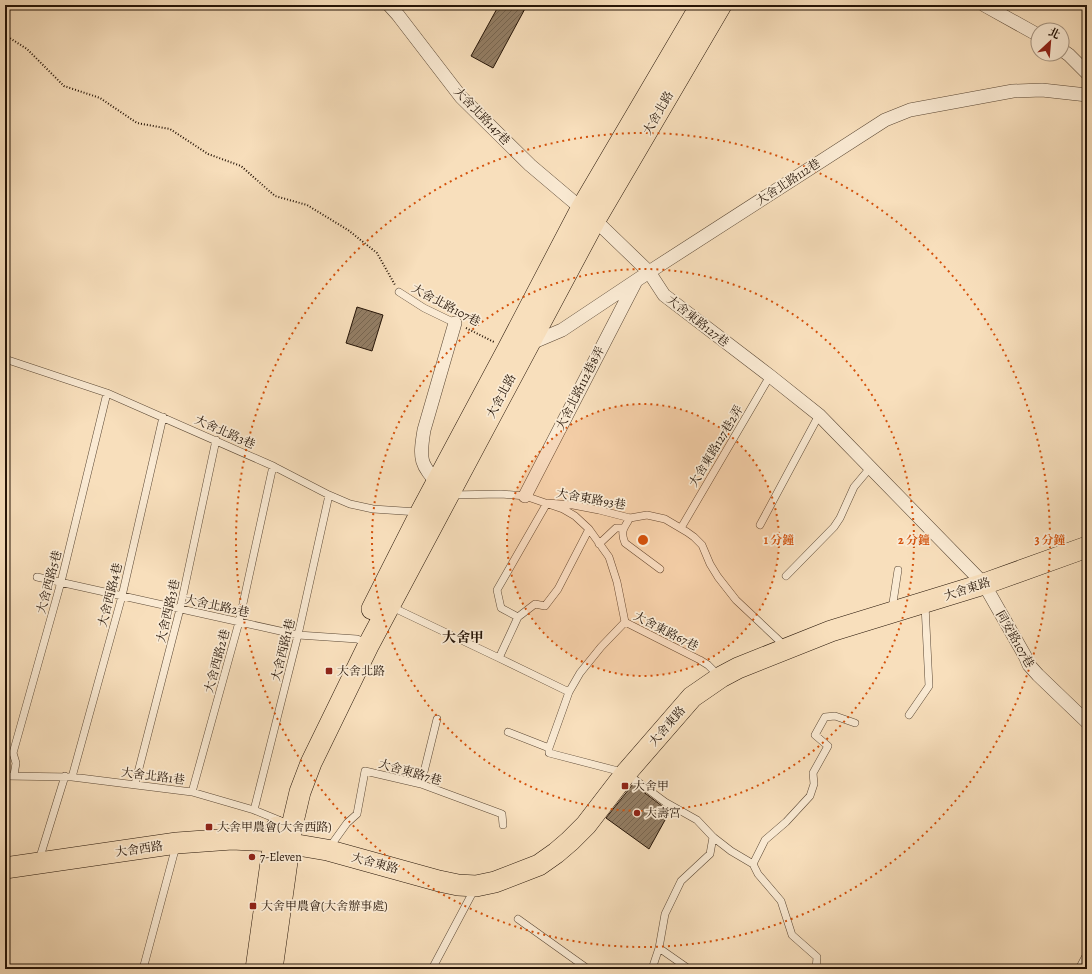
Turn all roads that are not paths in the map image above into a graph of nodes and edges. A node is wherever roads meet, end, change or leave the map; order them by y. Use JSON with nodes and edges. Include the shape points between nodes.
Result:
{"nodes":[{"id":1,"x":389,"y":5,"type":"edge"},
{"id":2,"x":701,"y":5,"type":"edge"},
{"id":3,"x":721,"y":5,"type":"edge"},
{"id":4,"x":984,"y":5,"type":"edge"},
{"id":5,"x":1030,"y":31,"type":"edge"},
{"id":6,"x":1070,"y":56,"type":"edge"},
{"id":7,"x":1087,"y":73,"type":"edge"},
{"id":8,"x":1087,"y":95,"type":"edge"},
{"id":9,"x":588,"y":215,"type":"junction"},
{"id":10,"x":649,"y":272,"type":"junction"},
{"id":11,"x":636,"y":281,"type":"junction"},
{"id":12,"x":399,"y":292,"type":"road end"},
{"id":13,"x":455,"y":323,"type":"joint"},
{"id":14,"x":518,"y":342,"type":"junction"},
{"id":15,"x":5,"y":359,"type":"edge"},
{"id":16,"x":770,"y":376,"type":"junction"},
{"id":17,"x":107,"y":393,"type":"junction"},
{"id":18,"x":820,"y":415,"type":"junction"},
{"id":19,"x":163,"y":417,"type":"junction"},
{"id":20,"x":216,"y":440,"type":"junction"},
{"id":21,"x":273,"y":466,"type":"junction"},
{"id":22,"x":870,"y":468,"type":"junction"},
{"id":23,"x":443,"y":489,"type":"junction"},
{"id":24,"x":329,"y":495,"type":"junction"},
{"id":25,"x":525,"y":496,"type":"junction"},
{"id":26,"x":547,"y":503,"type":"junction"},
{"id":27,"x":428,"y":516,"type":"junction"},
{"id":28,"x":630,"y":518,"type":"junction"},
{"id":29,"x":760,"y":525,"type":"dead end"},
{"id":30,"x":623,"y":528,"type":"junction"},
{"id":31,"x":681,"y":528,"type":"junction"},
{"id":32,"x":589,"y":529,"type":"junction"},
{"id":33,"x":599,"y":544,"type":"junction"},
{"id":34,"x":1087,"y":547,"type":"edge"},
{"id":35,"x":660,"y":569,"type":"dead end"},
{"id":36,"x":898,"y":570,"type":"dead end"},
{"id":37,"x":786,"y":576,"type":"dead end"},
{"id":38,"x":37,"y":577,"type":"dead end"},
{"id":39,"x":61,"y":582,"type":"junction"},
{"id":40,"x":984,"y":584,"type":"junction"},
{"id":41,"x":122,"y":596,"type":"junction"},
{"id":42,"x":384,"y":603,"type":"junction"},
{"id":43,"x":925,"y":603,"type":"junction"},
{"id":44,"x":180,"y":609,"type":"junction"},
{"id":45,"x":891,"y":613,"type":"junction"},
{"id":46,"x":518,"y":617,"type":"junction"},
{"id":47,"x":239,"y":622,"type":"junction"},
{"id":48,"x":625,"y":622,"type":"junction"},
{"id":49,"x":298,"y":635,"type":"junction"},
{"id":50,"x":363,"y":642,"type":"junction"},
{"id":51,"x":787,"y":648,"type":"junction"},
{"id":52,"x":499,"y":658,"type":"junction"},
{"id":53,"x":720,"y":677,"type":"junction"},
{"id":54,"x":569,"y":692,"type":"junction"},
{"id":55,"x":909,"y":715,"type":"dead end"},
{"id":56,"x":437,"y":719,"type":"dead end"},
{"id":57,"x":1087,"y":722,"type":"edge"},
{"id":58,"x":855,"y":723,"type":"dead end"},
{"id":59,"x":508,"y":732,"type":"dead end"},
{"id":60,"x":548,"y":748,"type":"junction"},
{"id":61,"x":626,"y":773,"type":"junction"},
{"id":62,"x":14,"y":775,"type":"junction"},
{"id":63,"x":5,"y":776,"type":"edge"},
{"id":64,"x":68,"y":776,"type":"junction"},
{"id":65,"x":135,"y":784,"type":"junction"},
{"id":66,"x":421,"y":784,"type":"junction"},
{"id":67,"x":192,"y":792,"type":"junction"},
{"id":68,"x":254,"y":810,"type":"junction"},
{"id":69,"x":503,"y":825,"type":"dead end"},
{"id":70,"x":283,"y":833,"type":"junction"},
{"id":71,"x":713,"y":838,"type":"junction"},
{"id":72,"x":177,"y":844,"type":"junction"},
{"id":73,"x":327,"y":850,"type":"junction"},
{"id":74,"x":38,"y":863,"type":"junction"},
{"id":75,"x":753,"y":864,"type":"junction"},
{"id":76,"x":5,"y":868,"type":"edge"},
{"id":77,"x":476,"y":886,"type":"junction"},
{"id":78,"x":518,"y":919,"type":"dead end"},
{"id":79,"x":658,"y":948,"type":"junction"},
{"id":80,"x":1087,"y":954,"type":"edge"},
{"id":81,"x":143,"y":969,"type":"edge"},
{"id":82,"x":256,"y":969,"type":"edge"},
{"id":83,"x":272,"y":969,"type":"edge"},
{"id":84,"x":432,"y":969,"type":"edge"},
{"id":85,"x":588,"y":969,"type":"edge"},
{"id":86,"x":652,"y":969,"type":"edge"},
{"id":87,"x":689,"y":969,"type":"edge"},
{"id":88,"x":816,"y":969,"type":"edge"},
{"id":89,"x":1079,"y":969,"type":"edge"}],
"edges":[{"from":1,"to":9,"type":"street","name":"大舍北路147巷","via":[[461,97],[530,164]]},
{"from":2,"to":9,"type":"main road","name":"大舍北路"},
{"from":3,"to":9,"type":"main road","name":"大舍北路"},
{"from":4,"to":5,"type":"street"},
{"from":6,"to":7,"type":"street"},
{"from":8,"to":10,"type":"street","name":"大舍北路112巷","via":[[1042,90],[1013,91],[910,110],[885,120]]},
{"from":9,"to":10,"type":"street","name":"大舍東路127巷"},
{"from":9,"to":14,"type":"main road","name":"大舍北路"},
{"from":10,"to":11,"type":"street","name":"大舍北路112巷"},
{"from":10,"to":16,"type":"street","name":"大舍東路127巷","via":[[664,295]]},
{"from":11,"to":14,"type":"street","name":"大舍北路112巷","via":[[562,330]]},
{"from":11,"to":25,"type":"street","name":"大舍北路112巷8弄"},
{"from":12,"to":13,"type":"lane","name":"大舍北路107巷"},
{"from":13,"to":23,"type":"street","via":[[421,448],[421,458],[426,468]]},
{"from":14,"to":23,"type":"main road","name":"大舍北路"},
{"from":15,"to":17,"type":"lane","name":"大舍北路3巷"},
{"from":16,"to":18,"type":"street","name":"大舍東路127巷"},
{"from":16,"to":31,"type":"lane","name":"大舍東路127巷2弄"},
{"from":17,"to":19,"type":"lane","name":"大舍北路3巷"},
{"from":17,"to":39,"type":"lane","name":"大舍西路5巷"},
{"from":18,"to":22,"type":"street","name":"大舍東路127巷"},
{"from":18,"to":29,"type":"lane"},
{"from":19,"to":20,"type":"lane","name":"大舍北路3巷"},
{"from":19,"to":41,"type":"lane","name":"大舍西路4巷"},
{"from":20,"to":21,"type":"lane","name":"大舍北路3巷"},
{"from":20,"to":44,"type":"lane","name":"大舍西路3巷"},
{"from":21,"to":24,"type":"lane","name":"大舍北路3巷"},
{"from":21,"to":47,"type":"lane","name":"大舍西路2巷"},
{"from":22,"to":37,"type":"lane","via":[[854,487],[834,527]]},
{"from":22,"to":40,"type":"street","name":"大舍東路127巷"},
{"from":23,"to":25,"type":"lane"},
{"from":23,"to":27,"type":"main road","name":"大舍北路"},
{"from":24,"to":27,"type":"lane","name":"大舍北路3巷","via":[[350,504],[373,509]]},
{"from":24,"to":49,"type":"lane","name":"大舍西路1巷"},
{"from":25,"to":26,"type":"lane"},
{"from":26,"to":28,"type":"lane","name":"大舍東路93巷","via":[[573,505]]},
{"from":26,"to":32,"type":"lane","via":[[575,516]]},
{"from":26,"to":46,"type":"lane","via":[[497,590],[501,608]]},
{"from":27,"to":42,"type":"main road","name":"大舍北路"},
{"from":28,"to":30,"type":"lane"},
{"from":28,"to":31,"type":"lane","name":"大舍東路93巷","via":[[646,515],[665,519]]},
{"from":30,"to":33,"type":"lane","via":[[616,528]]},
{"from":30,"to":35,"type":"lane","via":[[622,536],[625,543]]},
{"from":31,"to":51,"type":"lane","name":"大舍東路93巷","via":[[702,545],[718,577],[736,600]]},
{"from":32,"to":33,"type":"lane"},
{"from":32,"to":46,"type":"lane","via":[[558,590],[545,606],[535,604]]},
{"from":33,"to":48,"type":"lane","via":[[609,557]]},
{"from":34,"to":40,"type":"main road","name":"大舍東路"},
{"from":36,"to":45,"type":"lane"},
{"from":38,"to":39,"type":"lane","name":"大舍北路2巷"},
{"from":39,"to":41,"type":"lane","name":"大舍北路2巷"},
{"from":39,"to":62,"type":"lane","name":"大舍西路5巷","via":[[13,753],[16,763]]},
{"from":40,"to":43,"type":"main road","name":"大舍東路"},
{"from":40,"to":57,"type":"street","name":"同安路107巷","via":[[1029,665]]},
{"from":41,"to":44,"type":"lane","name":"大舍北路2巷"},
{"from":41,"to":64,"type":"lane","name":"大舍西路4巷"},
{"from":42,"to":50,"type":"main road","name":"大舍北路"},
{"from":42,"to":52,"type":"lane"},
{"from":43,"to":45,"type":"main road","name":"大舍東路"},
{"from":43,"to":55,"type":"lane","via":[[929,686]]},
{"from":44,"to":47,"type":"lane","name":"大舍北路2巷"},
{"from":44,"to":65,"type":"lane","name":"大舍西路3巷"},
{"from":45,"to":51,"type":"main road","name":"大舍東路","via":[[831,631]]},
{"from":46,"to":52,"type":"lane"},
{"from":47,"to":49,"type":"lane","name":"大舍北路2巷"},
{"from":47,"to":67,"type":"lane","name":"大舍西路2巷"},
{"from":48,"to":53,"type":"lane","name":"大舍東路67巷","via":[[708,665]]},
{"from":48,"to":54,"type":"lane","name":"大舍東路67巷","via":[[580,673]]},
{"from":49,"to":50,"type":"lane","name":"大舍北路2巷"},
{"from":49,"to":68,"type":"lane","name":"大舍西路1巷"},
{"from":50,"to":70,"type":"main road","name":"大舍北路"},
{"from":51,"to":53,"type":"main road","name":"大舍東路"},
{"from":52,"to":54,"type":"lane"},
{"from":53,"to":61,"type":"main road","name":"大舍東路","via":[[692,697]]},
{"from":54,"to":60,"type":"lane","name":"大舍東路67巷"},
{"from":56,"to":66,"type":"lane"},
{"from":58,"to":75,"type":"lane","via":[[835,716],[825,717],[815,735],[828,746],[813,773],[814,784],[810,796],[765,840]]},
{"from":59,"to":60,"type":"lane"},
{"from":60,"to":61,"type":"lane","via":[[549,753]]},
{"from":61,"to":71,"type":"lane","via":[[665,802],[697,820]]},
{"from":61,"to":77,"type":"main road","name":"大舍東路","via":[[586,825],[556,853],[539,865],[519,874]]},
{"from":62,"to":63,"type":"lane","name":"大舍北路1巷"},
{"from":62,"to":64,"type":"lane","name":"大舍北路1巷"},
{"from":64,"to":65,"type":"lane","name":"大舍北路1巷"},
{"from":64,"to":74,"type":"lane","name":"大舍西路4巷"},
{"from":65,"to":67,"type":"lane","name":"大舍北路1巷"},
{"from":66,"to":69,"type":"lane","name":"大舍東路7巷","via":[[502,814]]},
{"from":66,"to":73,"type":"lane","name":"大舍東路7巷","via":[[365,771],[357,814]]},
{"from":67,"to":68,"type":"lane","name":"大舍北路1巷"},
{"from":68,"to":70,"type":"lane","name":"大舍北路1巷"},
{"from":70,"to":72,"type":"main road","name":"大舍西路"},
{"from":70,"to":73,"type":"main road","name":"大舍東路"},
{"from":70,"to":82,"type":"main road"},
{"from":70,"to":83,"type":"main road"},
{"from":71,"to":75,"type":"lane"},
{"from":71,"to":79,"type":"lane","via":[[710,854],[681,881],[668,907]]},
{"from":72,"to":74,"type":"main road","name":"大舍西路"},
{"from":72,"to":81,"type":"lane"},
{"from":73,"to":77,"type":"main road","name":"大舍東路","via":[[439,881]]},
{"from":74,"to":76,"type":"main road","name":"大舍西路"},
{"from":75,"to":88,"type":"lane","via":[[758,874],[781,901],[792,935],[817,957]]},
{"from":77,"to":84,"type":"lane"},
{"from":78,"to":85,"type":"lane"},
{"from":79,"to":86,"type":"lane"},
{"from":79,"to":87,"type":"lane"},
{"from":80,"to":89,"type":"lane"}]}
